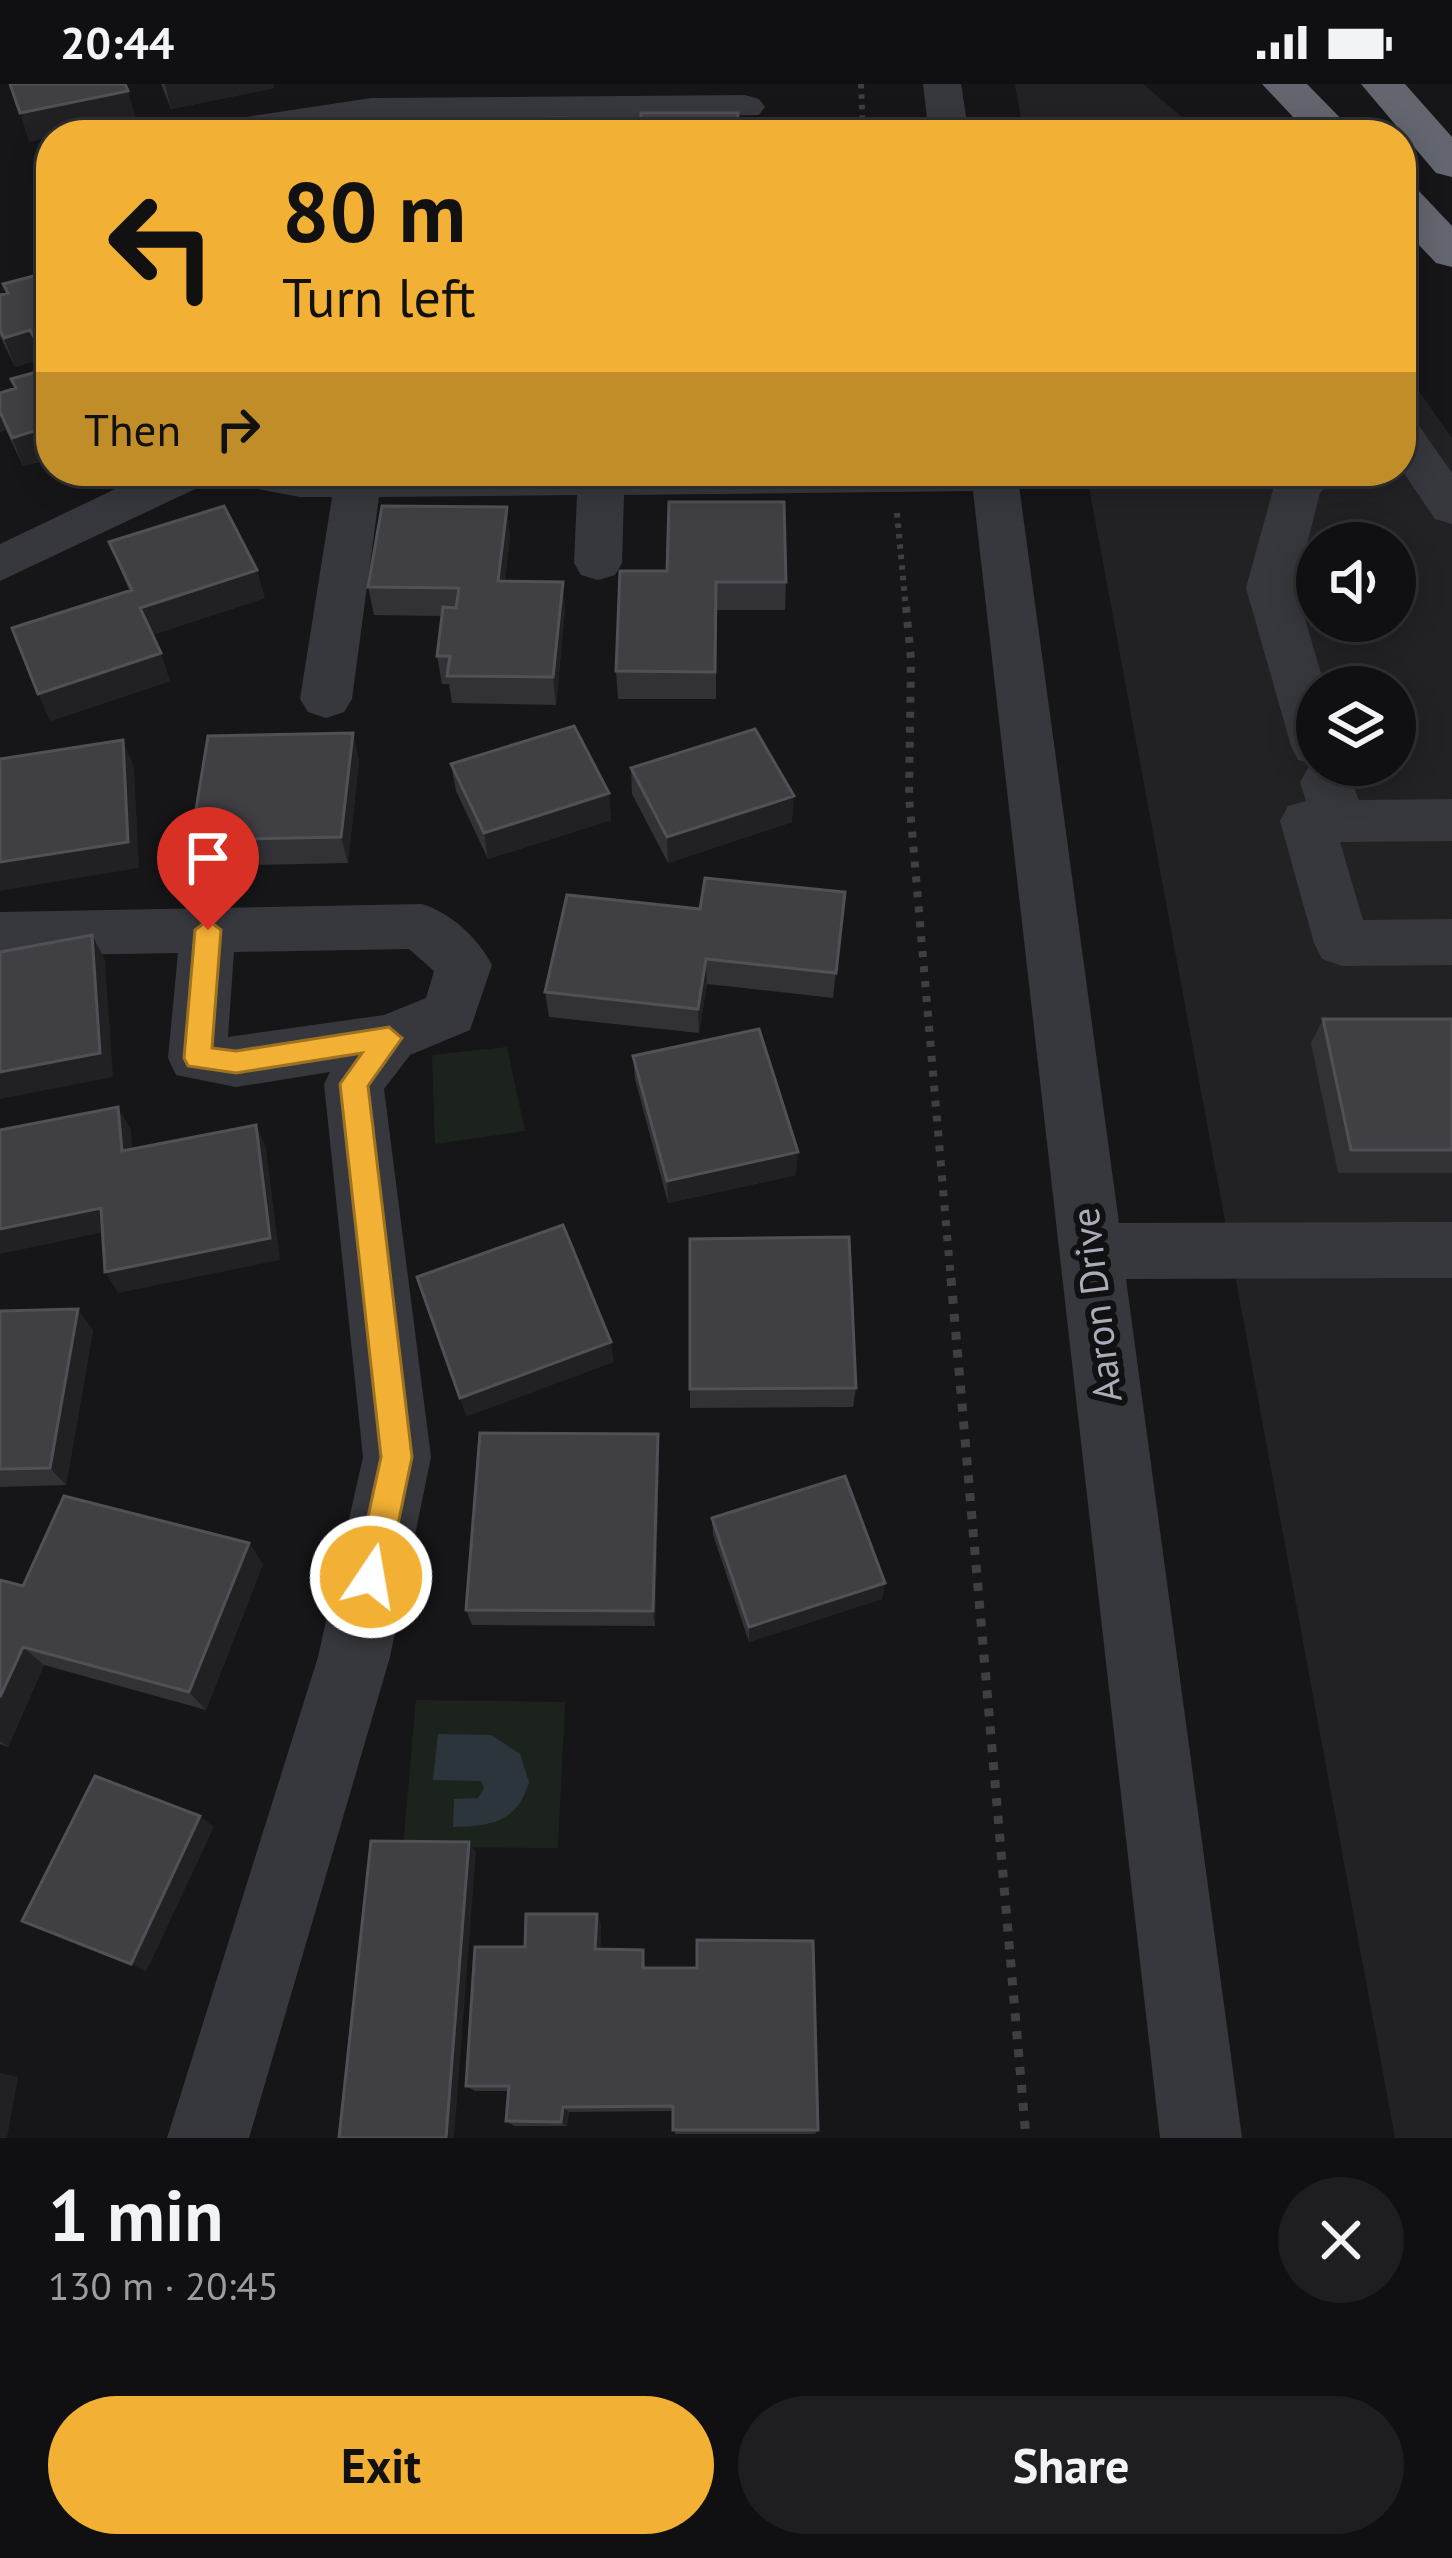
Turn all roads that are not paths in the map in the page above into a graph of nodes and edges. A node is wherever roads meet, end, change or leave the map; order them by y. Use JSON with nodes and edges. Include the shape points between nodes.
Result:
{"nodes":[{"id":1,"x":942,"y":84,"type":"edge"},
{"id":2,"x":1283,"y":84,"type":"edge"},
{"id":3,"x":1382,"y":84,"type":"edge"},
{"id":4,"x":745,"y":107,"type":"dead end"},
{"id":5,"x":615,"y":109,"type":"edge"},
{"id":6,"x":305,"y":120,"type":"edge"},
{"id":7,"x":947,"y":120,"type":"edge"},
{"id":8,"x":1320,"y":120,"type":"edge"},
{"id":9,"x":1414,"y":120,"type":"edge"},
{"id":10,"x":1416,"y":123,"type":"edge"},
{"id":11,"x":1452,"y":164,"type":"edge"},
{"id":12,"x":1416,"y":216,"type":"edge"},
{"id":13,"x":1452,"y":253,"type":"edge"},
{"id":14,"x":1416,"y":456,"type":"edge"},
{"id":15,"x":162,"y":486,"type":"edge"},
{"id":16,"x":357,"y":486,"type":"edge"},
{"id":17,"x":601,"y":486,"type":"edge"},
{"id":18,"x":996,"y":486,"type":"edge"},
{"id":19,"x":1298,"y":486,"type":"edge"},
{"id":20,"x":1452,"y":508,"type":"edge"},
{"id":21,"x":598,"y":562,"type":"dead end"},
{"id":22,"x":0,"y":564,"type":"edge"},
{"id":23,"x":1296,"y":674,"type":"edge"},
{"id":24,"x":326,"y":699,"type":"dead end"},
{"id":25,"x":1328,"y":786,"type":"edge"},
{"id":26,"x":1452,"y":820,"type":"edge"},
{"id":27,"x":1339,"y":821,"type":"junction"},
{"id":28,"x":208,"y":930,"type":"junction"},
{"id":29,"x":0,"y":934,"type":"edge"},
{"id":30,"x":1452,"y":943,"type":"edge"},
{"id":31,"x":389,"y":1038,"type":"junction"},
{"id":32,"x":1452,"y":1250,"type":"edge"},
{"id":33,"x":1089,"y":1251,"type":"junction"},
{"id":34,"x":208,"y":2138,"type":"edge"},
{"id":35,"x":1201,"y":2138,"type":"edge"}],
"edges":[{"from":1,"to":7,"type":"street"},
{"from":2,"to":8,"type":"highway"},
{"from":3,"to":9,"type":"highway"},
{"from":4,"to":5,"type":"street"},
{"from":5,"to":6,"type":"street","via":[[371,110]]},
{"from":10,"to":11,"type":"highway"},
{"from":12,"to":13,"type":"highway"},
{"from":14,"to":20,"type":"street"},
{"from":15,"to":22,"type":"street"},
{"from":16,"to":24,"type":"street"},
{"from":17,"to":21,"type":"street"},
{"from":18,"to":33,"type":"street","name":"Aaron Drive"},
{"from":19,"to":23,"type":"street","via":[[1271,588]]},
{"from":25,"to":27,"type":"street"},
{"from":26,"to":27,"type":"street"},
{"from":27,"to":30,"type":"street","via":[[1307,821],[1342,943]]},
{"from":28,"to":29,"type":"street"},
{"from":28,"to":31,"type":"street","via":[[197,1058],[236,1062]]},
{"from":28,"to":31,"type":"street","via":[[422,926],[464,965],[450,1013]]},
{"from":31,"to":34,"type":"street","via":[[354,1084],[397,1457],[354,1657]]},
{"from":32,"to":33,"type":"street"},
{"from":33,"to":35,"type":"street","name":"Aaron Drive"}]}
